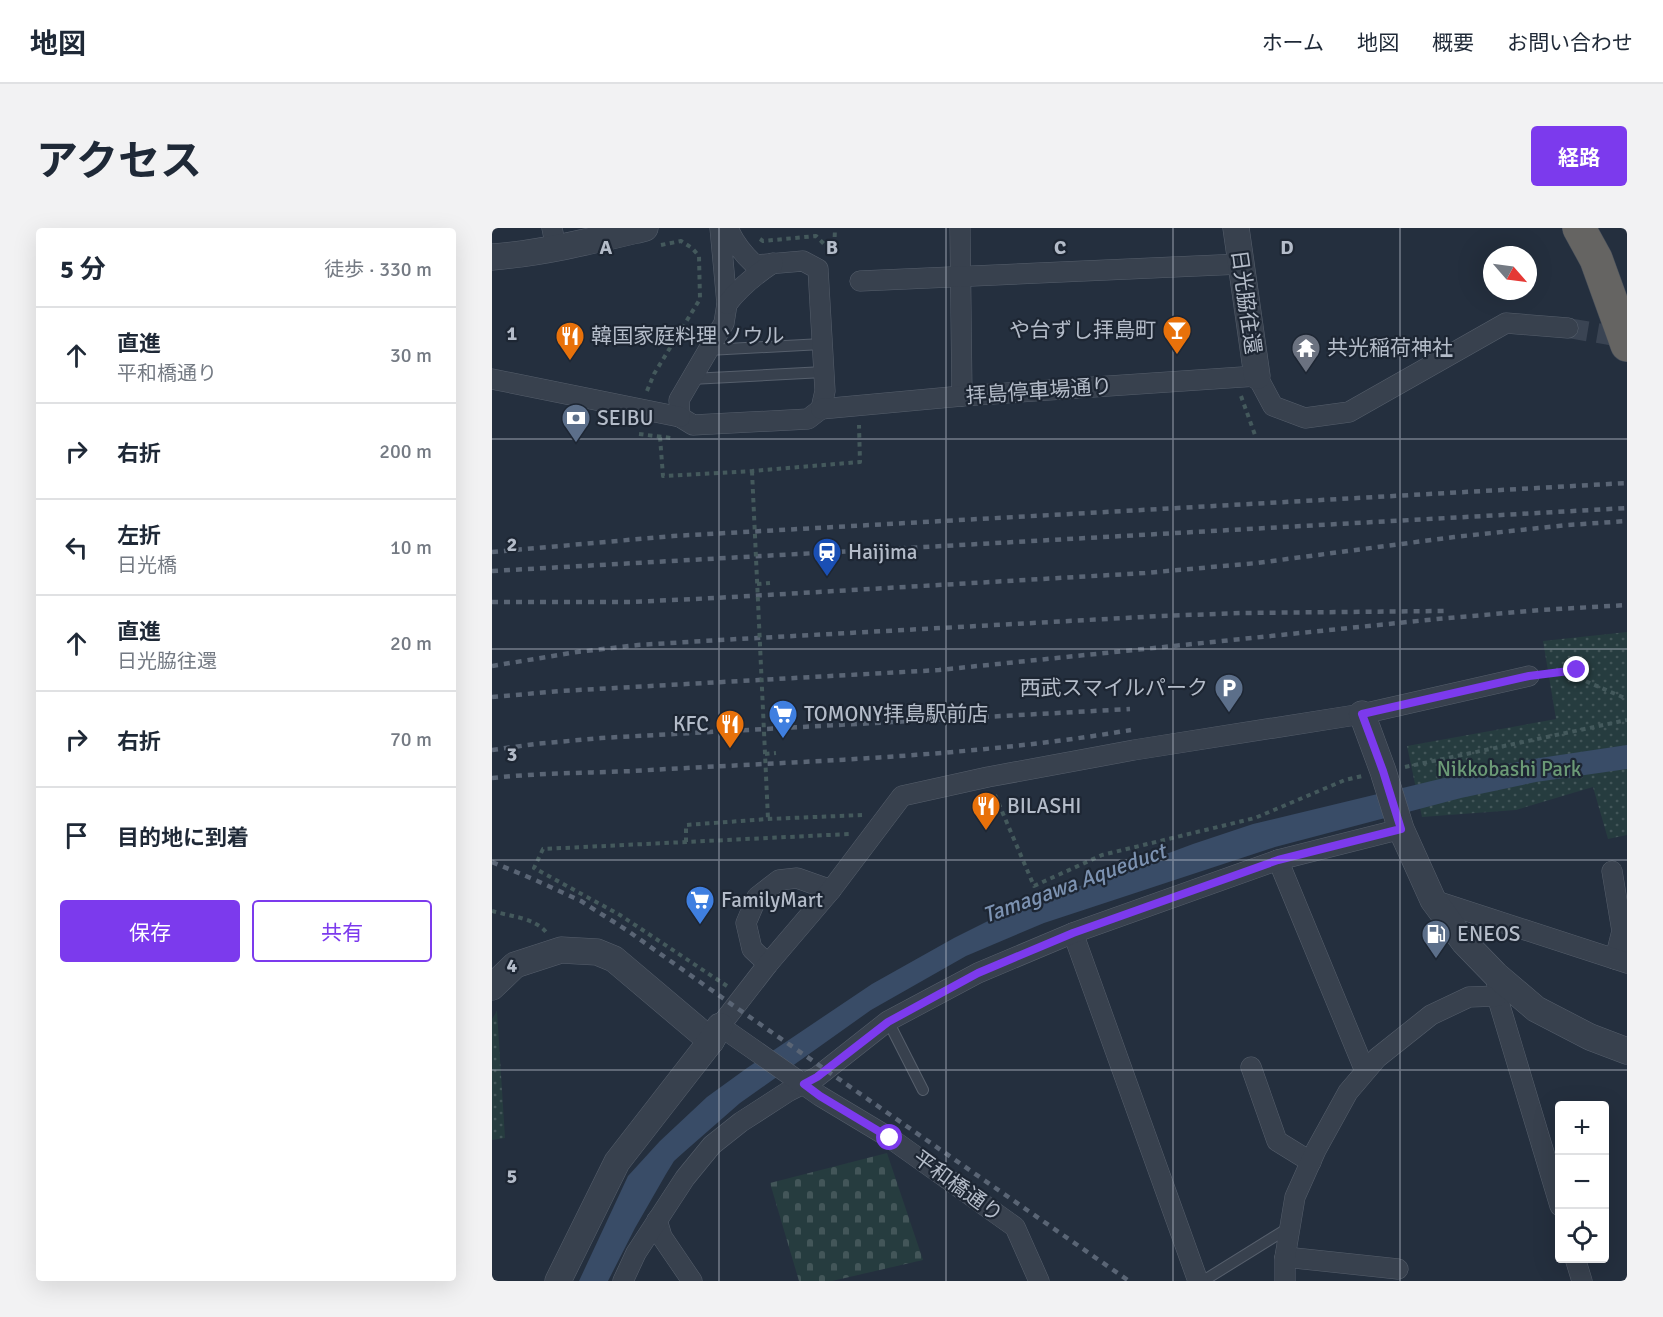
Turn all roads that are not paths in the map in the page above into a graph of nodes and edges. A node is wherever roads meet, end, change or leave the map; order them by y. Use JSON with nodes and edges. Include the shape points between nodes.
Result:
{"nodes":[{"id":1,"x":720,"y":228,"type":"edge"},
{"id":2,"x":728,"y":228,"type":"edge"},
{"id":3,"x":960,"y":228,"type":"edge"},
{"id":4,"x":1236,"y":228,"type":"edge"},
{"id":5,"x":1579,"y":228,"type":"edge"},
{"id":6,"x":652,"y":237,"type":"edge"},
{"id":7,"x":554,"y":238,"type":"edge"},
{"id":8,"x":492,"y":257,"type":"edge"},
{"id":9,"x":773,"y":263,"type":"junction"},
{"id":10,"x":1241,"y":264,"type":"junction"},
{"id":11,"x":960,"y":276,"type":"junction"},
{"id":12,"x":860,"y":281,"type":"dead end"},
{"id":13,"x":727,"y":304,"type":"junction"},
{"id":14,"x":1568,"y":328,"type":"tunnel mouth"},
{"id":15,"x":822,"y":344,"type":"junction"},
{"id":16,"x":1627,"y":345,"type":"edge"},
{"id":17,"x":708,"y":350,"type":"junction"},
{"id":18,"x":824,"y":372,"type":"junction"},
{"id":19,"x":1257,"y":376,"type":"junction"},
{"id":20,"x":492,"y":379,"type":"edge"},
{"id":21,"x":691,"y":379,"type":"junction"},
{"id":22,"x":962,"y":396,"type":"junction"},
{"id":23,"x":821,"y":409,"type":"junction"},
{"id":24,"x":680,"y":417,"type":"junction"},
{"id":25,"x":1529,"y":676,"type":"road end"},
{"id":26,"x":1362,"y":714,"type":"junction"},
{"id":27,"x":1398,"y":821,"type":"junction"},
{"id":28,"x":1278,"y":860,"type":"junction"},
{"id":29,"x":1612,"y":871,"type":"dead end"},
{"id":30,"x":831,"y":890,"type":"junction"},
{"id":31,"x":1433,"y":900,"type":"junction"},
{"id":32,"x":1073,"y":933,"type":"junction"},
{"id":33,"x":1621,"y":961,"type":"edge"},
{"id":34,"x":768,"y":964,"type":"junction"},
{"id":35,"x":1497,"y":986,"type":"junction"},
{"id":36,"x":492,"y":987,"type":"edge"},
{"id":37,"x":888,"y":1022,"type":"junction"},
{"id":38,"x":715,"y":1034,"type":"junction"},
{"id":39,"x":1627,"y":1051,"type":"edge"},
{"id":40,"x":1251,"y":1067,"type":"dead end"},
{"id":41,"x":1365,"y":1071,"type":"junction"},
{"id":42,"x":797,"y":1080,"type":"junction"},
{"id":43,"x":923,"y":1090,"type":"dead end"},
{"id":44,"x":1311,"y":1162,"type":"junction"},
{"id":45,"x":1555,"y":1189,"type":"edge"},
{"id":46,"x":657,"y":1220,"type":"junction"},
{"id":47,"x":1290,"y":1226,"type":"junction"},
{"id":48,"x":1286,"y":1257,"type":"junction"},
{"id":49,"x":1577,"y":1263,"type":"edge"},
{"id":50,"x":1398,"y":1269,"type":"dead end"},
{"id":51,"x":558,"y":1281,"type":"edge"},
{"id":52,"x":623,"y":1281,"type":"edge"},
{"id":53,"x":692,"y":1281,"type":"edge"},
{"id":54,"x":1039,"y":1281,"type":"edge"},
{"id":55,"x":1198,"y":1281,"type":"edge"},
{"id":56,"x":1203,"y":1281,"type":"edge"},
{"id":57,"x":1285,"y":1281,"type":"edge"},
{"id":58,"x":1582,"y":1281,"type":"edge"}],
"edges":[{"from":1,"to":13,"type":"street"},
{"from":2,"to":9,"type":"street","via":[[734,243],[755,265]]},
{"from":3,"to":11,"type":"street"},
{"from":4,"to":10,"type":"street","name":"日光脇往還"},
{"from":5,"to":16,"type":"highway","via":[[1596,259]]},
{"from":6,"to":7,"type":"street"},
{"from":7,"to":8,"type":"street","via":[[519,255]]},
{"from":9,"to":13,"type":"street","via":[[753,276]]},
{"from":9,"to":15,"type":"street","via":[[803,261],[818,269]]},
{"from":10,"to":11,"type":"street"},
{"from":10,"to":19,"type":"street","name":"日光脇往還"},
{"from":11,"to":12,"type":"street"},
{"from":11,"to":22,"type":"street"},
{"from":13,"to":17,"type":"street","via":[[724,323]]},
{"from":14,"to":19,"type":"street","via":[[1506,323],[1349,412],[1305,418],[1273,406]]},
{"from":15,"to":17,"type":"lane"},
{"from":15,"to":18,"type":"street"},
{"from":17,"to":21,"type":"street"},
{"from":18,"to":21,"type":"lane"},
{"from":18,"to":23,"type":"street"},
{"from":19,"to":22,"type":"street","name":"拝島停車場通り"},
{"from":20,"to":24,"type":"street"},
{"from":21,"to":24,"type":"street","via":[[679,400]]},
{"from":22,"to":23,"type":"street","name":"拝島停車場通り"},
{"from":23,"to":24,"type":"street","name":"拝島停車場通り","via":[[808,419],[693,425]]},
{"from":25,"to":26,"type":"street"},
{"from":26,"to":27,"type":"street"},
{"from":26,"to":30,"type":"street","via":[[1134,750],[902,796]]},
{"from":27,"to":28,"type":"street"},
{"from":27,"to":31,"type":"street"},
{"from":28,"to":32,"type":"street"},
{"from":28,"to":41,"type":"street"},
{"from":29,"to":33,"type":"street","via":[[1622,931]]},
{"from":30,"to":34,"type":"street"},
{"from":30,"to":34,"type":"street","via":[[797,878],[779,880],[757,897],[746,923],[752,949]]},
{"from":31,"to":33,"type":"street"},
{"from":31,"to":35,"type":"street"},
{"from":32,"to":37,"type":"street","via":[[978,973]]},
{"from":32,"to":55,"type":"street"},
{"from":34,"to":38,"type":"street"},
{"from":35,"to":39,"type":"street","via":[[1590,1037]]},
{"from":35,"to":41,"type":"street","via":[[1431,1015]]},
{"from":35,"to":45,"type":"street"},
{"from":36,"to":38,"type":"street","via":[[515,965],[561,950],[597,952],[614,959]]},
{"from":37,"to":42,"type":"street","via":[[817,1077]]},
{"from":37,"to":43,"type":"lane"},
{"from":38,"to":42,"type":"street","name":"平和橋通り","via":[[746,1043]]},
{"from":38,"to":51,"type":"street","via":[[617,1162]]},
{"from":40,"to":44,"type":"street","via":[[1277,1141]]},
{"from":41,"to":44,"type":"street","via":[[1348,1092]]},
{"from":42,"to":46,"type":"street","via":[[789,1091],[712,1145]]},
{"from":42,"to":54,"type":"street","name":"平和橋通り","via":[[890,1138],[1015,1227]]},
{"from":44,"to":47,"type":"street","via":[[1295,1197]]},
{"from":46,"to":52,"type":"street"},
{"from":46,"to":53,"type":"street","via":[[662,1237]]},
{"from":47,"to":48,"type":"street"},
{"from":47,"to":56,"type":"lane"},
{"from":48,"to":50,"type":"street"},
{"from":48,"to":57,"type":"street"},
{"from":49,"to":58,"type":"street"}]}
